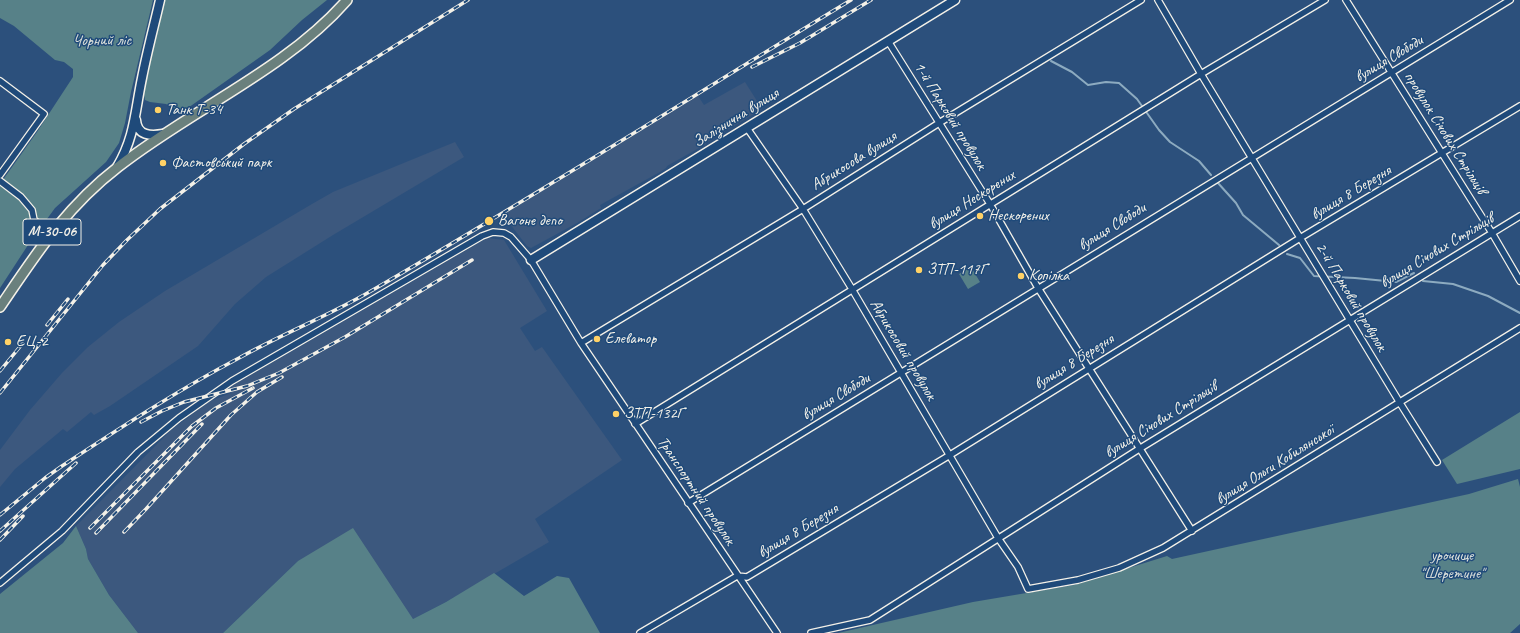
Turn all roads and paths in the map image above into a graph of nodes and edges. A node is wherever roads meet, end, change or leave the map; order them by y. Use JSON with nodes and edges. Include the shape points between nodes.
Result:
{"nodes":[{"id":1,"x":160,"y":0,"type":"edge"},
{"id":2,"x":347,"y":0,"type":"edge"},
{"id":3,"x":955,"y":0,"type":"edge"},
{"id":4,"x":1141,"y":0,"type":"edge"},
{"id":5,"x":1158,"y":0,"type":"edge"},
{"id":6,"x":1325,"y":0,"type":"edge"},
{"id":7,"x":1346,"y":0,"type":"edge"},
{"id":8,"x":1510,"y":0,"type":"edge"},
{"id":9,"x":888,"y":41,"type":"junction"},
{"id":10,"x":1391,"y":73,"type":"junction"},
{"id":11,"x":1201,"y":74,"type":"junction"},
{"id":12,"x":0,"y":81,"type":"edge"},
{"id":13,"x":1520,"y":106,"type":"edge"},
{"id":14,"x":135,"y":115,"type":"junction"},
{"id":15,"x":939,"y":123,"type":"junction"},
{"id":16,"x":747,"y":128,"type":"junction"},
{"id":17,"x":166,"y":133,"type":"junction"},
{"id":18,"x":1442,"y":153,"type":"junction"},
{"id":19,"x":1251,"y":158,"type":"junction"},
{"id":20,"x":116,"y":167,"type":"junction"},
{"id":21,"x":0,"y":174,"type":"edge"},
{"id":22,"x":0,"y":181,"type":"edge"},
{"id":23,"x":990,"y":204,"type":"junction"},
{"id":24,"x":803,"y":209,"type":"junction"},
{"id":25,"x":1520,"y":216,"type":"edge"},
{"id":26,"x":51,"y":233,"type":"junction"},
{"id":27,"x":1492,"y":233,"type":"junction"},
{"id":28,"x":1300,"y":238,"type":"junction"},
{"id":29,"x":531,"y":260,"type":"junction"},
{"id":30,"x":1520,"y":281,"type":"edge"},
{"id":31,"x":1038,"y":288,"type":"junction"},
{"id":32,"x":852,"y":289,"type":"junction"},
{"id":33,"x":0,"y":307,"type":"edge"},
{"id":34,"x":1350,"y":320,"type":"junction"},
{"id":35,"x":1520,"y":328,"type":"edge"},
{"id":36,"x":581,"y":343,"type":"junction"},
{"id":37,"x":1089,"y":369,"type":"junction"},
{"id":38,"x":901,"y":373,"type":"junction"},
{"id":39,"x":1400,"y":403,"type":"junction"},
{"id":40,"x":635,"y":424,"type":"junction"},
{"id":41,"x":1139,"y":449,"type":"junction"},
{"id":42,"x":950,"y":455,"type":"junction"},
{"id":43,"x":1437,"y":462,"type":"dead end"},
{"id":44,"x":688,"y":502,"type":"junction"},
{"id":45,"x":1192,"y":531,"type":"junction"},
{"id":46,"x":998,"y":538,"type":"junction"},
{"id":47,"x":737,"y":576,"type":"junction"},
{"id":48,"x":0,"y":583,"type":"edge"},
{"id":49,"x":1028,"y":589,"type":"joint"},
{"id":50,"x":640,"y":633,"type":"edge"},
{"id":51,"x":777,"y":633,"type":"edge"},
{"id":52,"x":811,"y":633,"type":"edge"}],
"edges":[{"from":1,"to":14,"type":"street"},
{"from":2,"to":17,"type":"main road","number":"М-30-06","via":[[328,20],[289,52]]},
{"from":3,"to":9,"type":"street","name":"Залізнична вулиця"},
{"from":4,"to":15,"type":"street","name":"Абрикосова вулиця"},
{"from":5,"to":11,"type":"street","name":"2-й Парковий провулок"},
{"from":6,"to":11,"type":"street","name":"вулиця Нескорених"},
{"from":7,"to":10,"type":"street","name":"провулок Січових Стрільців"},
{"from":8,"to":10,"type":"street","name":"вулиця Свободи"},
{"from":9,"to":15,"type":"street","name":"1-й Парковий провулок"},
{"from":9,"to":16,"type":"street","name":"Залізнична вулиця"},
{"from":10,"to":18,"type":"street","name":"провулок Січових Стрільців"},
{"from":10,"to":19,"type":"street","name":"вулиця Свободи"},
{"from":11,"to":19,"type":"street","name":"2-й Парковий провулок"},
{"from":11,"to":23,"type":"street","name":"вулиця Нескорених"},
{"from":12,"to":21,"type":"street","via":[[44,114]]},
{"from":13,"to":18,"type":"street","name":"вулиця 8 Березня"},
{"from":14,"to":17,"type":"street","via":[[136,123],[147,135]]},
{"from":14,"to":20,"type":"street","via":[[131,136]]},
{"from":15,"to":23,"type":"street","name":"1-й Парковий провулок"},
{"from":15,"to":24,"type":"street","name":"Абрикосова вулиця"},
{"from":16,"to":24,"type":"street","name":"Абрикосовий провулок"},
{"from":16,"to":29,"type":"street","name":"Залізнична вулиця"},
{"from":17,"to":20,"type":"main road","number":"М-30-06"},
{"from":18,"to":27,"type":"street","name":"провулок Січових Стрільців"},
{"from":18,"to":28,"type":"street","name":"вулиця 8 Березня"},
{"from":19,"to":28,"type":"street","name":"2-й Парковий провулок"},
{"from":19,"to":31,"type":"street","name":"вулиця Свободи"},
{"from":20,"to":26,"type":"main road","number":"М-30-06","via":[[74,206]]},
{"from":22,"to":26,"type":"street","via":[[21,197],[32,210],[34,220]]},
{"from":23,"to":31,"type":"street","name":"1-й Парковий провулок"},
{"from":23,"to":32,"type":"street","name":"вулиця Нескорених"},
{"from":24,"to":32,"type":"street","name":"Абрикосовий провулок"},
{"from":24,"to":36,"type":"street","name":"Абрикосова вулиця"},
{"from":25,"to":27,"type":"street","name":"вулиця Січових Стрільців"},
{"from":26,"to":33,"type":"main road","number":"М-30-06"},
{"from":27,"to":30,"type":"street","name":"провулок Січових Стрільців"},
{"from":27,"to":34,"type":"street","name":"вулиця Січових Стрільців"},
{"from":28,"to":34,"type":"street","name":"2-й Парковий провулок"},
{"from":28,"to":37,"type":"street","name":"вулиця 8 Березня"},
{"from":29,"to":36,"type":"street","name":"Транспортний провулок"},
{"from":29,"to":48,"type":"street","name":"Транспортний провулок","via":[[511,237],[504,233],[488,233],[232,381],[157,435],[62,531]]},
{"from":31,"to":37,"type":"street","name":"1-й Парковий провулок"},
{"from":31,"to":38,"type":"street","name":"вулиця Свободи"},
{"from":32,"to":38,"type":"street","name":"Абрикосовий провулок"},
{"from":32,"to":40,"type":"street","name":"вулиця Нескорених"},
{"from":34,"to":39,"type":"street","name":"2-й Парковий провулок"},
{"from":34,"to":41,"type":"street","name":"вулиця Січових Стрільців"},
{"from":35,"to":39,"type":"street","name":"вулиця Ольги Кобилянської"},
{"from":36,"to":40,"type":"street","name":"Транспортний провулок"},
{"from":37,"to":41,"type":"street","name":"1-й Парковий провулок"},
{"from":37,"to":42,"type":"street","name":"вулиця 8 Березня"},
{"from":38,"to":42,"type":"street","name":"Абрикосовий провулок"},
{"from":38,"to":44,"type":"street","name":"вулиця Свободи"},
{"from":39,"to":43,"type":"street","name":"2-й Парковий провулок"},
{"from":39,"to":45,"type":"street","name":"вулиця Ольги Кобилянської"},
{"from":40,"to":44,"type":"street","name":"Транспортний провулок"},
{"from":41,"to":45,"type":"street","name":"1-й Парковий провулок"},
{"from":41,"to":46,"type":"street","name":"вулиця Січових Стрільців"},
{"from":42,"to":46,"type":"street","name":"Абрикосовий провулок"},
{"from":42,"to":47,"type":"street","name":"вулиця 8 Березня","via":[[747,577]]},
{"from":44,"to":47,"type":"street","name":"Транспортний провулок"},
{"from":45,"to":49,"type":"street","name":"вулиця Ольги Кобилянської","via":[[1119,568],[1078,580]]},
{"from":46,"to":49,"type":"street","name":"Абрикосовий провулок","via":[[1018,567]]},
{"from":46,"to":52,"type":"street","name":"вулиця Січових Стрільців","via":[[870,620]]},
{"from":47,"to":50,"type":"street","name":"вулиця 8 Березня"},
{"from":47,"to":51,"type":"street","name":"Транспортний провулок"}]}
